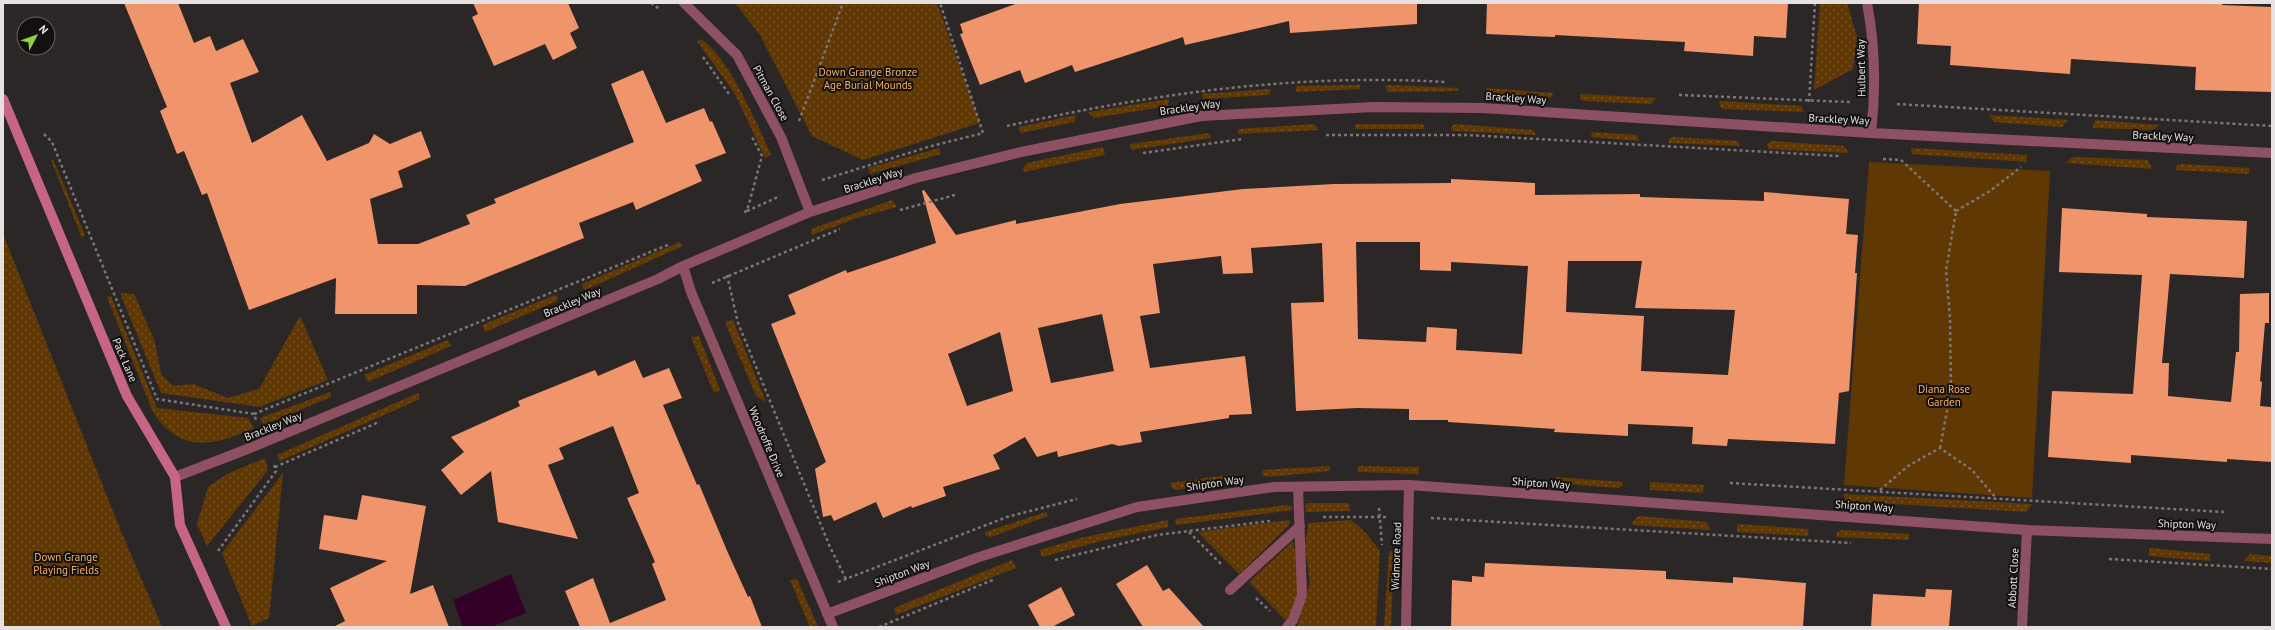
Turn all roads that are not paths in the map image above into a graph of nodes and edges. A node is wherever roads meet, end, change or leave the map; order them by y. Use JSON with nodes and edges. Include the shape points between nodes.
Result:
{"nodes":[{"id":1,"x":684,"y":3,"type":"edge"},
{"id":2,"x":1867,"y":3,"type":"edge"},
{"id":3,"x":3,"y":99,"type":"edge"},
{"id":4,"x":1871,"y":133,"type":"junction"},
{"id":5,"x":2272,"y":153,"type":"edge"},
{"id":6,"x":810,"y":212,"type":"junction"},
{"id":7,"x":684,"y":266,"type":"junction"},
{"id":8,"x":175,"y":477,"type":"junction"},
{"id":9,"x":1409,"y":485,"type":"junction"},
{"id":10,"x":1298,"y":487,"type":"junction"},
{"id":11,"x":1300,"y":522,"type":"junction"},
{"id":12,"x":2027,"y":530,"type":"junction"},
{"id":13,"x":2272,"y":539,"type":"edge"},
{"id":14,"x":1230,"y":590,"type":"dead end"},
{"id":15,"x":827,"y":614,"type":"junction"},
{"id":16,"x":226,"y":627,"type":"edge"},
{"id":17,"x":832,"y":627,"type":"edge"},
{"id":18,"x":1287,"y":627,"type":"edge"},
{"id":19,"x":1406,"y":627,"type":"edge"},
{"id":20,"x":2022,"y":627,"type":"edge"}],
"edges":[{"from":1,"to":6,"type":"street","name":"Pitman Close","via":[[737,55],[781,137]]},
{"from":2,"to":4,"type":"street","name":"Hulbert Way","via":[[1872,29],[1874,103]]},
{"from":3,"to":8,"type":"street","name":"Pack Lane","via":[[127,396]]},
{"from":4,"to":5,"type":"street","name":"Brackley Way"},
{"from":4,"to":6,"type":"street","name":"Brackley Way","via":[[1482,108],[1372,107],[1200,116],[1021,152],[916,178]]},
{"from":6,"to":7,"type":"street","name":"Brackley Way"},
{"from":7,"to":8,"type":"street","name":"Brackley Way","via":[[651,282]]},
{"from":7,"to":15,"type":"street","name":"Woodroffe Drive","via":[[691,292]]},
{"from":8,"to":16,"type":"street","name":"Pack Lane","via":[[180,525]]},
{"from":9,"to":10,"type":"street","name":"Shipton Way"},
{"from":9,"to":12,"type":"street","name":"Shipton Way"},
{"from":9,"to":19,"type":"street","name":"Widmore Road"},
{"from":10,"to":11,"type":"street"},
{"from":10,"to":15,"type":"street","name":"Shipton Way","via":[[1274,487],[1138,507],[979,557]]},
{"from":11,"to":14,"type":"street"},
{"from":11,"to":18,"type":"street","via":[[1302,595],[1294,620]]},
{"from":12,"to":13,"type":"street","name":"Shipton Way"},
{"from":12,"to":20,"type":"street","name":"Abbott Close"},
{"from":15,"to":17,"type":"street","name":"Woodroffe Drive"}]}
